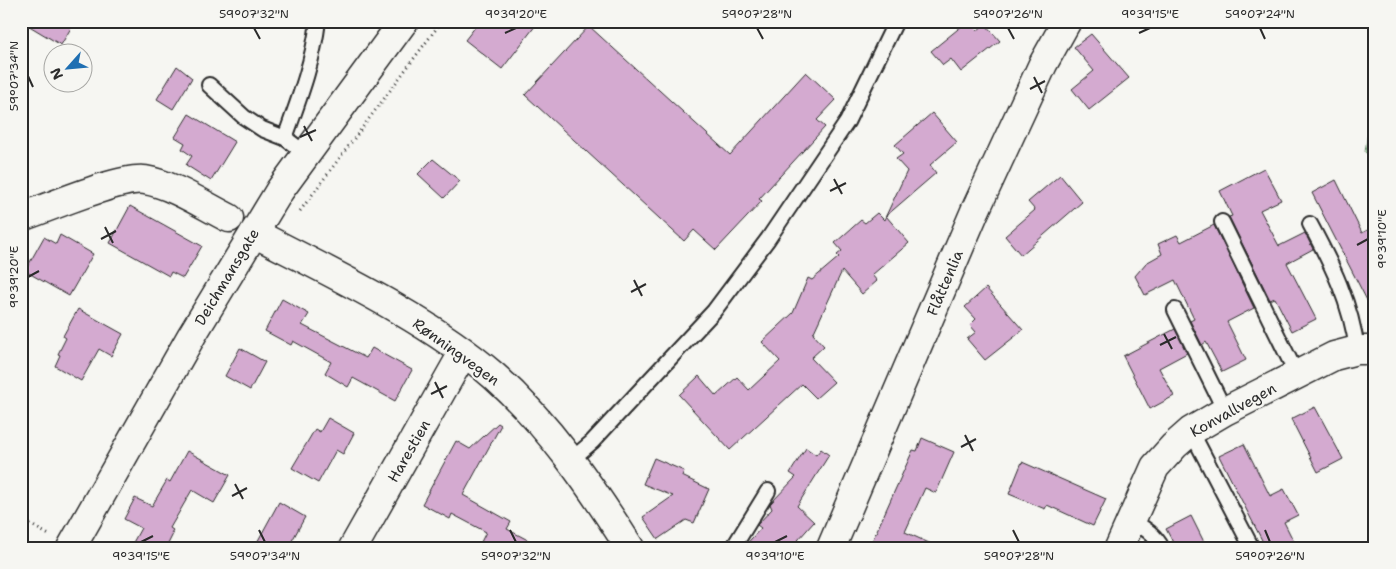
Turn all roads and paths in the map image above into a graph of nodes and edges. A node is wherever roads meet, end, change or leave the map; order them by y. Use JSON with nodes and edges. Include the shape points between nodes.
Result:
{"nodes":[{"id":1,"x":318,"y":21,"type":"edge"},
{"id":2,"x":404,"y":21,"type":"edge"},
{"id":3,"x":442,"y":21,"type":"edge"},
{"id":4,"x":896,"y":21,"type":"edge"},
{"id":5,"x":1067,"y":21,"type":"edge"},
{"id":6,"x":209,"y":85,"type":"dead end"},
{"id":7,"x":295,"y":146,"type":"junction"},
{"id":8,"x":299,"y":213,"type":"dead end"},
{"id":9,"x":21,"y":217,"type":"edge"},
{"id":10,"x":229,"y":218,"type":"dead end"},
{"id":11,"x":1222,"y":222,"type":"dead end"},
{"id":12,"x":1310,"y":224,"type":"dead end"},
{"id":13,"x":254,"y":233,"type":"junction"},
{"id":14,"x":1175,"y":310,"type":"dead end"},
{"id":15,"x":1366,"y":350,"type":"edge"},
{"id":16,"x":463,"y":353,"type":"junction"},
{"id":17,"x":1297,"y":375,"type":"junction"},
{"id":18,"x":1225,"y":411,"type":"junction"},
{"id":19,"x":1191,"y":431,"type":"junction"},
{"id":20,"x":571,"y":460,"type":"junction"},
{"id":21,"x":768,"y":491,"type":"dead end"},
{"id":22,"x":21,"y":518,"type":"edge"},
{"id":23,"x":1131,"y":520,"type":"junction"},
{"id":24,"x":71,"y":548,"type":"edge"},
{"id":25,"x":352,"y":548,"type":"edge"},
{"id":26,"x":630,"y":548,"type":"edge"},
{"id":27,"x":733,"y":548,"type":"edge"},
{"id":28,"x":830,"y":548,"type":"edge"},
{"id":29,"x":1119,"y":548,"type":"edge"},
{"id":30,"x":1162,"y":548,"type":"edge"},
{"id":31,"x":1252,"y":548,"type":"edge"}],
"edges":[{"from":1,"to":7,"type":"lane"},
{"from":2,"to":7,"type":"street","name":"Deichmansgate"},
{"from":3,"to":8,"type":"path"},
{"from":4,"to":20,"type":"lane","via":[[847,122],[768,240],[714,311],[592,442]]},
{"from":5,"to":28,"type":"street","name":"Flåttenlia","via":[[1043,64],[975,212]]},
{"from":6,"to":7,"type":"lane","via":[[244,117]]},
{"from":7,"to":13,"type":"street","name":"Deichmansgate"},
{"from":9,"to":10,"type":"street","via":[[126,180],[145,180]]},
{"from":11,"to":17,"type":"lane"},
{"from":12,"to":15,"type":"lane","via":[[1337,273]]},
{"from":13,"to":16,"type":"street","name":"Rønningvegen","via":[[410,318]]},
{"from":13,"to":24,"type":"street","name":"Deichmansgate"},
{"from":14,"to":18,"type":"lane"},
{"from":15,"to":17,"type":"street","name":"Konvallvegen","via":[[1334,356]]},
{"from":16,"to":20,"type":"street","name":"Rønningvegen","via":[[494,376]]},
{"from":16,"to":25,"type":"street","name":"Harestien"},
{"from":17,"to":18,"type":"street","name":"Konvallvegen"},
{"from":18,"to":19,"type":"street","name":"Konvallvegen"},
{"from":19,"to":23,"type":"street","name":"Konvallvegen","via":[[1155,467]]},
{"from":19,"to":31,"type":"lane"},
{"from":20,"to":26,"type":"street","name":"Rønningvegen"},
{"from":21,"to":27,"type":"lane"},
{"from":22,"to":24,"type":"path"},
{"from":23,"to":29,"type":"street","name":"Konvallvegen"},
{"from":23,"to":30,"type":"lane","via":[[1157,539]]}]}
